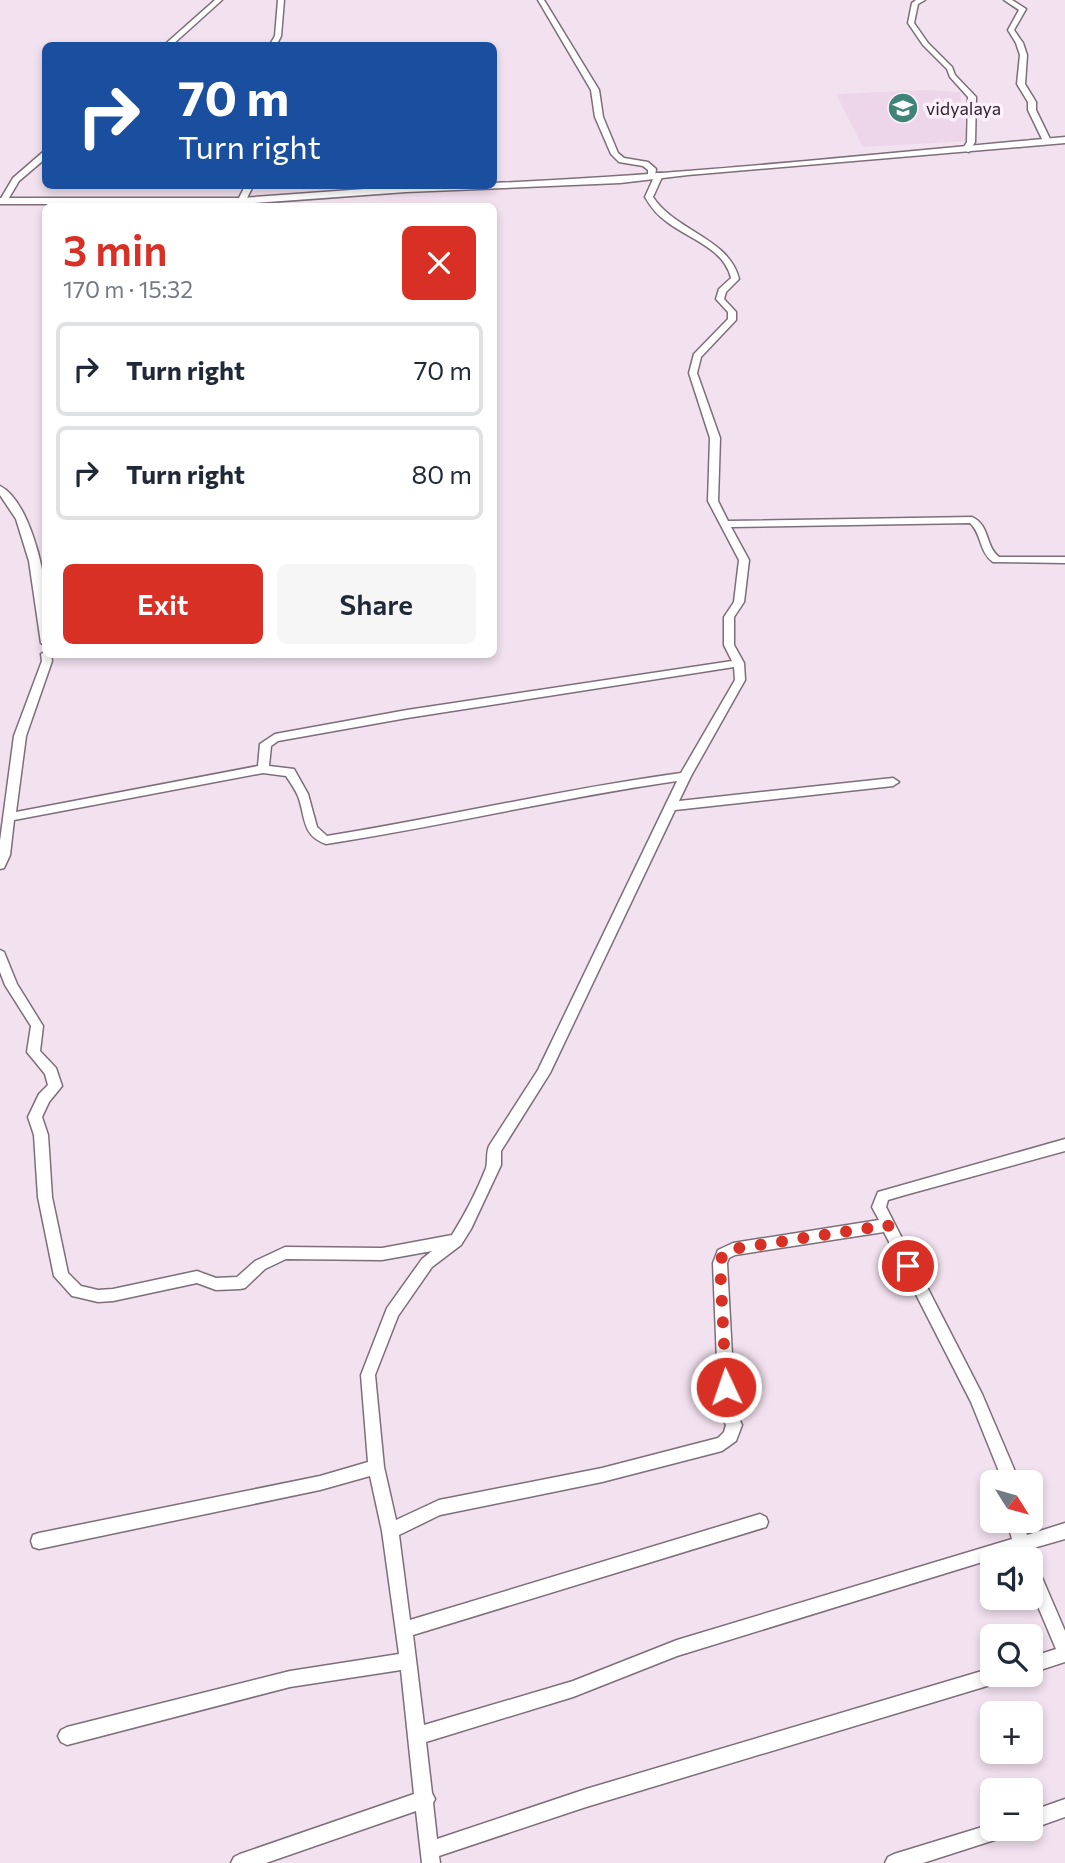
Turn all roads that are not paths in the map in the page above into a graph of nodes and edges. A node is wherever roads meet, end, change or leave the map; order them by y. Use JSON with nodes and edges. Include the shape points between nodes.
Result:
{"nodes":[{"id":1,"x":219,"y":0,"type":"edge"},
{"id":2,"x":281,"y":0,"type":"edge"},
{"id":3,"x":541,"y":0,"type":"edge"},
{"id":4,"x":922,"y":0,"type":"edge"},
{"id":5,"x":1007,"y":0,"type":"edge"},
{"id":6,"x":171,"y":42,"type":"edge"},
{"id":7,"x":274,"y":42,"type":"edge"},
{"id":8,"x":1065,"y":140,"type":"edge"},
{"id":9,"x":1046,"y":141,"type":"junction"},
{"id":10,"x":965,"y":150,"type":"junction"},
{"id":11,"x":42,"y":157,"type":"edge"},
{"id":12,"x":655,"y":175,"type":"junction"},
{"id":13,"x":497,"y":185,"type":"edge"},
{"id":14,"x":406,"y":189,"type":"edge"},
{"id":15,"x":1,"y":201,"type":"edge"},
{"id":16,"x":161,"y":203,"type":"edge"},
{"id":17,"x":252,"y":203,"type":"edge"},
{"id":18,"x":0,"y":489,"type":"edge"},
{"id":19,"x":725,"y":524,"type":"junction"},
{"id":20,"x":1065,"y":560,"type":"edge"},
{"id":21,"x":42,"y":593,"type":"edge"},
{"id":22,"x":45,"y":658,"type":"edge"},
{"id":23,"x":739,"y":663,"type":"junction"},
{"id":24,"x":263,"y":769,"type":"junction"},
{"id":25,"x":685,"y":776,"type":"junction"},
{"id":26,"x":894,"y":782,"type":"dead end"},
{"id":27,"x":672,"y":806,"type":"junction"},
{"id":28,"x":9,"y":817,"type":"junction"},
{"id":29,"x":0,"y":865,"type":"edge"},
{"id":30,"x":0,"y":955,"type":"edge"},
{"id":31,"x":1065,"y":1145,"type":"edge"},
{"id":32,"x":888,"y":1225,"type":"junction"},
{"id":33,"x":456,"y":1241,"type":"junction"},
{"id":34,"x":376,"y":1467,"type":"junction"},
{"id":35,"x":1004,"y":1470,"type":"edge"},
{"id":36,"x":760,"y":1522,"type":"dead end"},
{"id":37,"x":390,"y":1531,"type":"junction"},
{"id":38,"x":1065,"y":1531,"type":"edge"},
{"id":39,"x":39,"y":1541,"type":"dead end"},
{"id":40,"x":1032,"y":1547,"type":"edge"},
{"id":41,"x":980,"y":1564,"type":"edge"},
{"id":42,"x":1043,"y":1600,"type":"edge"},
{"id":43,"x":403,"y":1630,"type":"junction"},
{"id":44,"x":1065,"y":1652,"type":"edge"},
{"id":45,"x":1043,"y":1660,"type":"edge"},
{"id":46,"x":408,"y":1661,"type":"junction"},
{"id":47,"x":980,"y":1680,"type":"edge"},
{"id":48,"x":67,"y":1736,"type":"dead end"},
{"id":49,"x":417,"y":1736,"type":"junction"},
{"id":50,"x":426,"y":1799,"type":"junction"},
{"id":51,"x":1065,"y":1808,"type":"edge"},
{"id":52,"x":1043,"y":1815,"type":"edge"},
{"id":53,"x":980,"y":1836,"type":"edge"},
{"id":54,"x":431,"y":1856,"type":"edge"},
{"id":55,"x":240,"y":1863,"type":"edge"},
{"id":56,"x":894,"y":1863,"type":"edge"}],
"edges":[{"from":1,"to":6,"type":"street"},
{"from":2,"to":7,"type":"street"},
{"from":3,"to":12,"type":"street","via":[[595,90],[599,117],[615,153],[622,160],[645,164]]},
{"from":4,"to":10,"type":"street","via":[[915,3],[911,23],[972,97],[972,133]]},
{"from":5,"to":9,"type":"street","via":[[1023,9],[1011,30],[1026,62],[1021,84]]},
{"from":8,"to":9,"type":"street"},
{"from":9,"to":10,"type":"street"},
{"from":10,"to":12,"type":"street"},
{"from":11,"to":15,"type":"street"},
{"from":12,"to":13,"type":"street"},
{"from":12,"to":19,"type":"street","via":[[649,197],[654,208],[726,256],[735,272],[720,299],[732,312],[732,320],[697,356],[693,373],[715,438],[713,501]]},
{"from":14,"to":17,"type":"street"},
{"from":15,"to":16,"type":"street"},
{"from":18,"to":21,"type":"street","via":[[13,500]]},
{"from":19,"to":20,"type":"street","via":[[972,520],[980,525],[988,553],[997,560]]},
{"from":19,"to":23,"type":"street","via":[[744,560],[739,602],[729,617],[729,645]]},
{"from":22,"to":28,"type":"street","via":[[20,736]]},
{"from":23,"to":24,"type":"street","via":[[275,738],[266,744]]},
{"from":23,"to":25,"type":"street","via":[[740,680]]},
{"from":24,"to":25,"type":"street","via":[[290,772],[303,796],[309,825],[316,836],[326,840],[408,828],[616,784]]},
{"from":24,"to":28,"type":"street"},
{"from":25,"to":27,"type":"street"},
{"from":26,"to":27,"type":"street"},
{"from":27,"to":33,"type":"street","via":[[543,1073],[494,1150],[489,1176]]},
{"from":28,"to":29,"type":"street"},
{"from":30,"to":33,"type":"street","via":[[11,985],[37,1027],[33,1052],[51,1072],[55,1086],[35,1117],[61,1276],[77,1291],[113,1295],[197,1277],[216,1284],[240,1283],[260,1265],[285,1253],[382,1254]]},
{"from":31,"to":32,"type":"street","via":[[883,1196],[879,1207]]},
{"from":32,"to":35,"type":"street","via":[[977,1399]]},
{"from":32,"to":37,"type":"street","via":[[723,1254],[727,1411],[734,1425],[722,1444],[602,1475],[439,1508]]},
{"from":33,"to":34,"type":"street","via":[[427,1263],[392,1313],[368,1376]]},
{"from":34,"to":37,"type":"street"},
{"from":34,"to":39,"type":"street","via":[[320,1483]]},
{"from":36,"to":43,"type":"street"},
{"from":37,"to":43,"type":"street"},
{"from":38,"to":40,"type":"street"},
{"from":41,"to":49,"type":"street","via":[[677,1647],[573,1689]]},
{"from":42,"to":44,"type":"street"},
{"from":43,"to":46,"type":"street"},
{"from":44,"to":45,"type":"street"},
{"from":46,"to":48,"type":"street","via":[[290,1679]]},
{"from":46,"to":49,"type":"street"},
{"from":47,"to":54,"type":"street","via":[[586,1798]]},
{"from":49,"to":50,"type":"street"},
{"from":50,"to":54,"type":"street"},
{"from":50,"to":55,"type":"street"},
{"from":51,"to":52,"type":"street"},
{"from":53,"to":56,"type":"street"}]}
